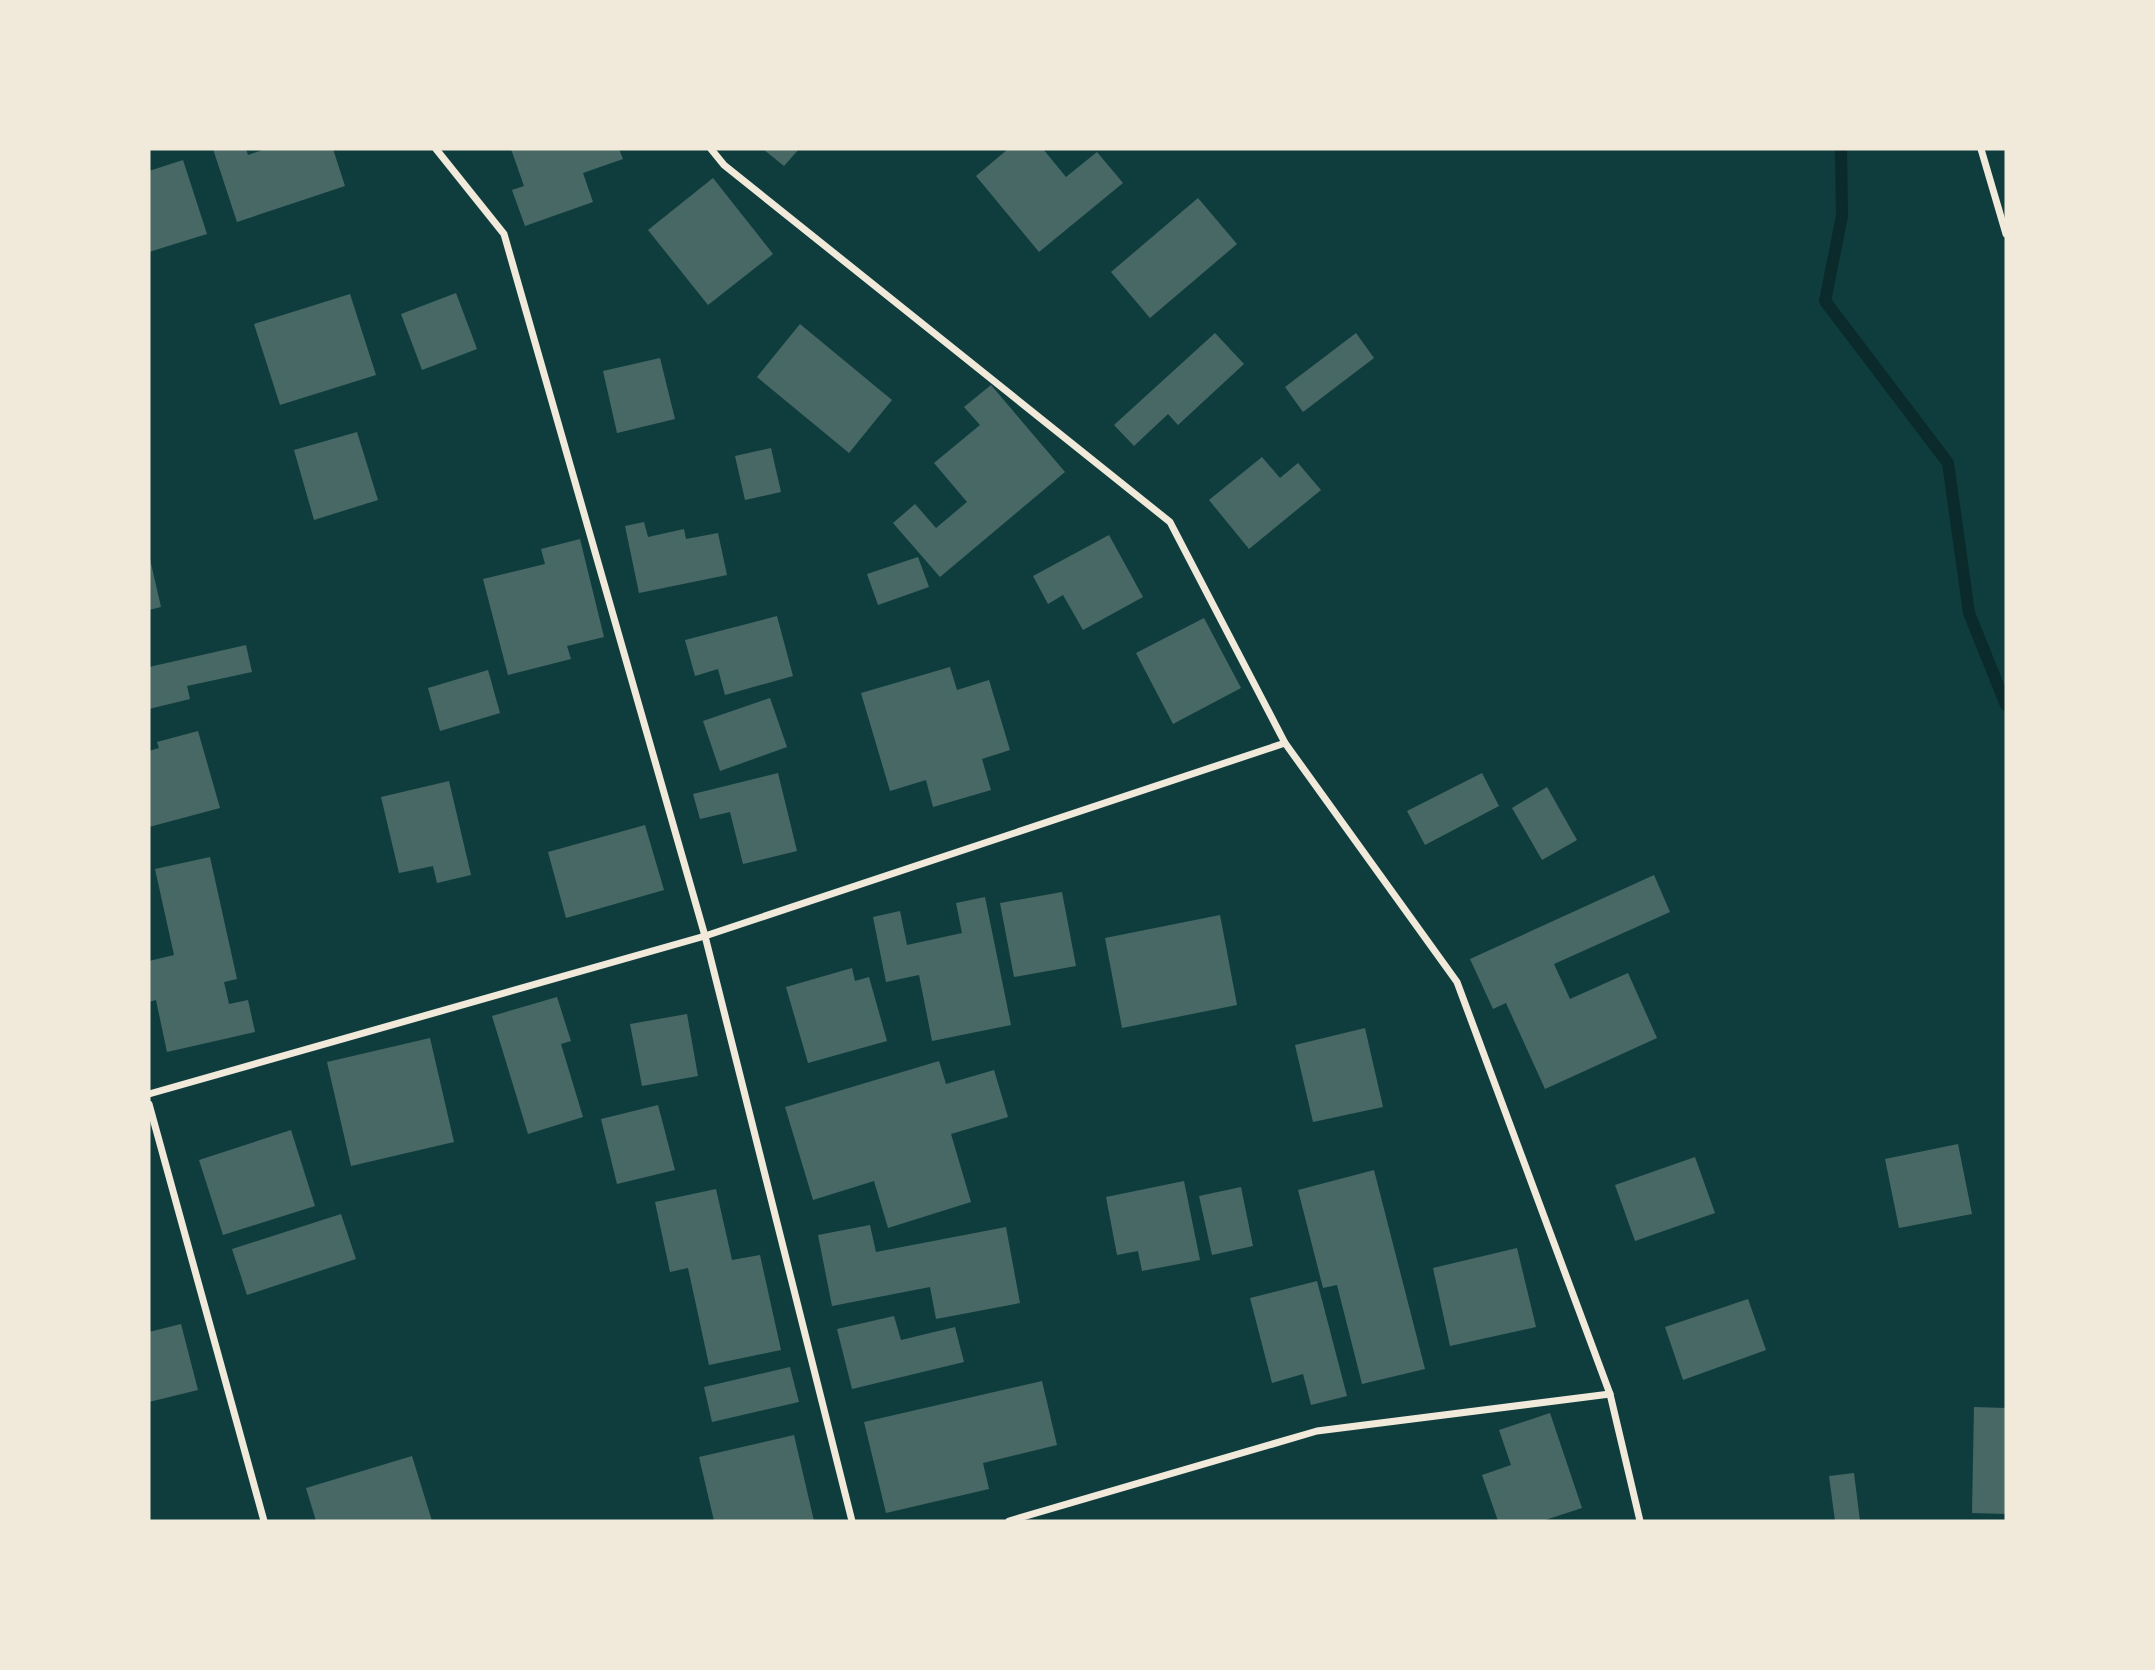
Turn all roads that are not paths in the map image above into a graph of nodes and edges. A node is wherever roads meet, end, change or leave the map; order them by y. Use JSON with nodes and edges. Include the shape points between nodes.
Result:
{"nodes":[{"id":1,"x":436,"y":149,"type":"edge"},
{"id":2,"x":710,"y":149,"type":"edge"},
{"id":3,"x":1981,"y":149,"type":"edge"},
{"id":4,"x":2006,"y":234,"type":"edge"},
{"id":5,"x":1285,"y":743,"type":"junction"},
{"id":6,"x":705,"y":936,"type":"junction"},
{"id":7,"x":149,"y":1094,"type":"edge"},
{"id":8,"x":149,"y":1104,"type":"edge"},
{"id":9,"x":1610,"y":1394,"type":"junction"},
{"id":10,"x":264,"y":1521,"type":"edge"},
{"id":11,"x":852,"y":1521,"type":"edge"},
{"id":12,"x":1009,"y":1521,"type":"edge"},
{"id":13,"x":1640,"y":1521,"type":"edge"}],
"edges":[{"from":1,"to":6,"type":"street","via":[[504,233]]},
{"from":2,"to":5,"type":"street","via":[[724,165],[1170,522]]},
{"from":3,"to":4,"type":"street"},
{"from":5,"to":6,"type":"street"},
{"from":5,"to":9,"type":"street","via":[[1457,982]]},
{"from":6,"to":7,"type":"street"},
{"from":6,"to":11,"type":"street"},
{"from":8,"to":10,"type":"street"},
{"from":9,"to":12,"type":"street","via":[[1317,1431]]},
{"from":9,"to":13,"type":"street"}]}
